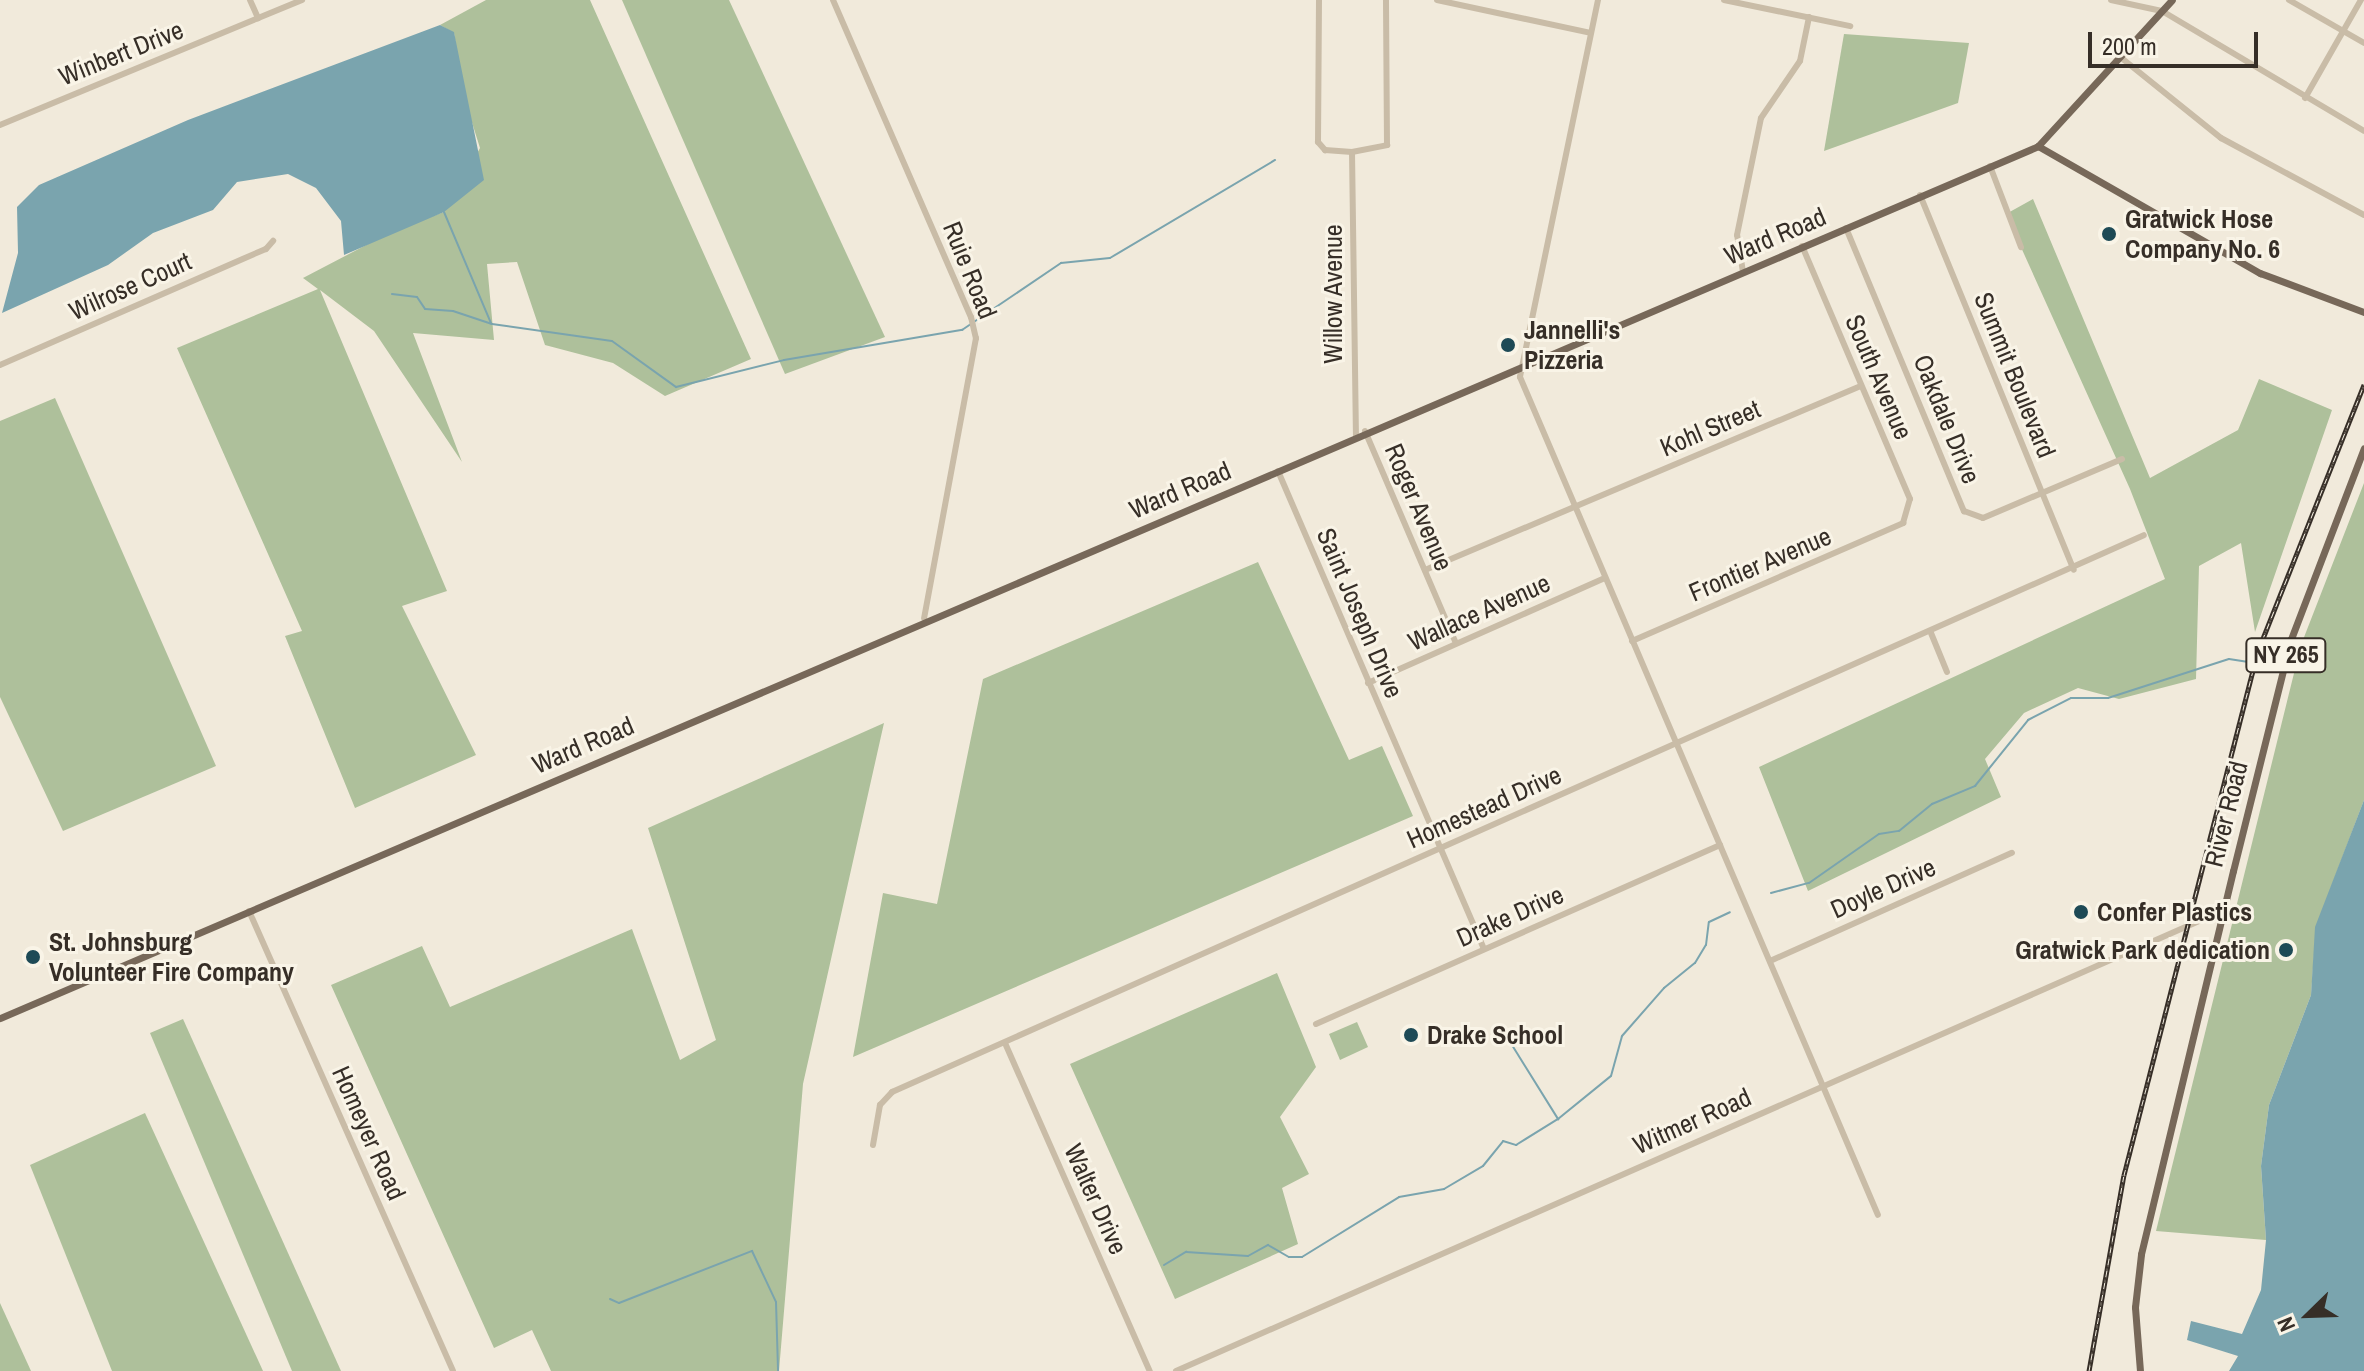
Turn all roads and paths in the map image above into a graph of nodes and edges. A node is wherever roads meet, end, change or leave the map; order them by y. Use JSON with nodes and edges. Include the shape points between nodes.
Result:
{"nodes":[{"id":1,"x":250,"y":0,"type":"edge"},
{"id":2,"x":302,"y":0,"type":"edge"},
{"id":3,"x":833,"y":0,"type":"edge"},
{"id":4,"x":1319,"y":0,"type":"edge"},
{"id":5,"x":1386,"y":0,"type":"edge"},
{"id":6,"x":1437,"y":0,"type":"edge"},
{"id":7,"x":1598,"y":0,"type":"edge"},
{"id":8,"x":1724,"y":0,"type":"edge"},
{"id":9,"x":2111,"y":0,"type":"edge"},
{"id":10,"x":2172,"y":0,"type":"edge"},
{"id":11,"x":2289,"y":0,"type":"edge"},
{"id":12,"x":2361,"y":0,"type":"edge"},
{"id":13,"x":2162,"y":11,"type":"junction"},
{"id":14,"x":1809,"y":17,"type":"junction"},
{"id":15,"x":258,"y":18,"type":"junction"},
{"id":16,"x":1850,"y":26,"type":"dead end"},
{"id":17,"x":2343,"y":31,"type":"junction"},
{"id":18,"x":1591,"y":33,"type":"junction"},
{"id":19,"x":2364,"y":43,"type":"edge"},
{"id":20,"x":2119,"y":56,"type":"junction"},
{"id":21,"x":2305,"y":98,"type":"junction"},
{"id":22,"x":0,"y":125,"type":"edge"},
{"id":23,"x":2364,"y":131,"type":"edge"},
{"id":24,"x":2038,"y":146,"type":"junction"},
{"id":25,"x":1352,"y":152,"type":"junction"},
{"id":26,"x":1990,"y":166,"type":"junction"},
{"id":27,"x":1920,"y":195,"type":"junction"},
{"id":28,"x":2364,"y":215,"type":"edge"},
{"id":29,"x":1846,"y":228,"type":"junction"},
{"id":30,"x":273,"y":241,"type":"dead end"},
{"id":31,"x":1802,"y":246,"type":"junction"},
{"id":32,"x":2021,"y":247,"type":"dead end"},
{"id":33,"x":1743,"y":272,"type":"junction"},
{"id":34,"x":2364,"y":312,"type":"edge"},
{"id":35,"x":0,"y":365,"type":"edge"},
{"id":36,"x":1519,"y":367,"type":"junction"},
{"id":37,"x":1861,"y":386,"type":"junction"},
{"id":38,"x":1365,"y":431,"type":"junction"},
{"id":39,"x":1356,"y":435,"type":"junction"},
{"id":40,"x":2364,"y":448,"type":"edge"},
{"id":41,"x":2122,"y":459,"type":"dead end"},
{"id":42,"x":1278,"y":471,"type":"junction"},
{"id":43,"x":2041,"y":494,"type":"junction"},
{"id":44,"x":1575,"y":507,"type":"junction"},
{"id":45,"x":1903,"y":523,"type":"joint"},
{"id":46,"x":2144,"y":535,"type":"dead end"},
{"id":47,"x":1425,"y":570,"type":"junction"},
{"id":48,"x":2074,"y":570,"type":"junction"},
{"id":49,"x":1605,"y":578,"type":"junction"},
{"id":50,"x":924,"y":618,"type":"junction"},
{"id":51,"x":1931,"y":633,"type":"junction"},
{"id":52,"x":1632,"y":641,"type":"junction"},
{"id":53,"x":1456,"y":643,"type":"junction"},
{"id":54,"x":1947,"y":672,"type":"dead end"},
{"id":55,"x":1368,"y":683,"type":"junction"},
{"id":56,"x":1677,"y":744,"type":"junction"},
{"id":57,"x":1720,"y":845,"type":"junction"},
{"id":58,"x":1438,"y":849,"type":"junction"},
{"id":59,"x":2012,"y":853,"type":"dead end"},
{"id":60,"x":2224,"y":910,"type":"junction"},
{"id":61,"x":249,"y":911,"type":"junction"},
{"id":62,"x":1484,"y":949,"type":"junction"},
{"id":63,"x":1770,"y":961,"type":"junction"},
{"id":64,"x":0,"y":1018,"type":"edge"},
{"id":65,"x":1316,"y":1024,"type":"dead end"},
{"id":66,"x":1005,"y":1043,"type":"junction"},
{"id":67,"x":1823,"y":1085,"type":"junction"},
{"id":68,"x":873,"y":1145,"type":"dead end"},
{"id":69,"x":1878,"y":1215,"type":"dead end"},
{"id":70,"x":453,"y":1371,"type":"edge"},
{"id":71,"x":1150,"y":1371,"type":"edge"},
{"id":72,"x":1176,"y":1371,"type":"edge"},
{"id":73,"x":2140,"y":1371,"type":"edge"}],
"edges":[{"from":1,"to":15,"type":"street"},
{"from":2,"to":15,"type":"street","name":"Winbert Drive"},
{"from":3,"to":50,"type":"street","name":"Ruie Road","via":[[976,338]]},
{"from":4,"to":25,"type":"street","via":[[1318,142],[1325,150]]},
{"from":5,"to":25,"type":"street","via":[[1387,145]]},
{"from":6,"to":18,"type":"street"},
{"from":7,"to":18,"type":"street"},
{"from":8,"to":14,"type":"street"},
{"from":9,"to":13,"type":"street"},
{"from":10,"to":13,"type":"main road"},
{"from":11,"to":17,"type":"street"},
{"from":12,"to":17,"type":"street"},
{"from":13,"to":20,"type":"main road"},
{"from":13,"to":21,"type":"street"},
{"from":14,"to":16,"type":"street"},
{"from":14,"to":33,"type":"street","via":[[1800,61],[1761,118],[1737,235]]},
{"from":15,"to":22,"type":"street","name":"Winbert Drive"},
{"from":17,"to":19,"type":"street"},
{"from":17,"to":21,"type":"street"},
{"from":18,"to":36,"type":"street"},
{"from":20,"to":24,"type":"main road"},
{"from":20,"to":28,"type":"street","via":[[2221,138]]},
{"from":21,"to":23,"type":"street"},
{"from":24,"to":26,"type":"main road","name":"Ward Road"},
{"from":24,"to":34,"type":"main road","via":[[2260,273]]},
{"from":25,"to":39,"type":"street","name":"Willow Avenue"},
{"from":26,"to":27,"type":"main road","name":"Ward Road"},
{"from":26,"to":32,"type":"street"},
{"from":27,"to":29,"type":"main road","name":"Ward Road"},
{"from":27,"to":43,"type":"street","name":"Summit Boulevard"},
{"from":29,"to":31,"type":"main road","name":"Ward Road"},
{"from":29,"to":43,"type":"street","name":"Oakdale Drive","via":[[1964,511],[1983,518]]},
{"from":30,"to":35,"type":"street","name":"Wilrose Court","via":[[266,249]]},
{"from":31,"to":33,"type":"main road","name":"Ward Road"},
{"from":31,"to":37,"type":"street","name":"South Avenue"},
{"from":33,"to":36,"type":"main road","name":"Ward Road"},
{"from":36,"to":38,"type":"main road","name":"Ward Road"},
{"from":36,"to":44,"type":"street"},
{"from":37,"to":44,"type":"street","name":"Kohl Street"},
{"from":37,"to":45,"type":"street","name":"South Avenue","via":[[1910,499]]},
{"from":38,"to":39,"type":"main road","name":"Ward Road"},
{"from":38,"to":47,"type":"street","name":"Roger Avenue"},
{"from":39,"to":42,"type":"main road","name":"Ward Road"},
{"from":40,"to":60,"type":"main road","name":"River Road","number":"NY 265","via":[[2291,639]]},
{"from":41,"to":43,"type":"street","name":"Oakdale Drive"},
{"from":42,"to":50,"type":"main road","name":"Ward Road"},
{"from":42,"to":55,"type":"street","name":"Saint Joseph Drive"},
{"from":43,"to":48,"type":"street","name":"Summit Boulevard"},
{"from":44,"to":47,"type":"street","name":"Kohl Street"},
{"from":44,"to":49,"type":"street"},
{"from":45,"to":52,"type":"street","name":"Frontier Avenue"},
{"from":46,"to":48,"type":"street","name":"Homestead Drive"},
{"from":47,"to":53,"type":"street","name":"Roger Avenue"},
{"from":48,"to":51,"type":"street","name":"Homestead Drive"},
{"from":49,"to":52,"type":"street"},
{"from":49,"to":53,"type":"street","name":"Wallace Avenue"},
{"from":50,"to":61,"type":"main road","name":"Ward Road"},
{"from":51,"to":54,"type":"street"},
{"from":51,"to":56,"type":"street","name":"Homestead Drive"},
{"from":52,"to":56,"type":"street"},
{"from":53,"to":55,"type":"street","name":"Wallace Avenue"},
{"from":55,"to":58,"type":"street","name":"Saint Joseph Drive"},
{"from":56,"to":57,"type":"street"},
{"from":56,"to":58,"type":"street","name":"Homestead Drive"},
{"from":57,"to":62,"type":"street","name":"Drake Drive"},
{"from":57,"to":63,"type":"street"},
{"from":58,"to":62,"type":"street","name":"Saint Joseph Drive"},
{"from":58,"to":66,"type":"street","name":"Homestead Drive"},
{"from":59,"to":63,"type":"street","name":"Doyle Drive"},
{"from":60,"to":67,"type":"street","name":"Witmer Road"},
{"from":60,"to":73,"type":"main road","name":"River Road","number":"NY 265","via":[[2136,1292]]},
{"from":61,"to":64,"type":"main road","name":"Ward Road"},
{"from":61,"to":70,"type":"street","name":"Homeyer Road"},
{"from":62,"to":65,"type":"street","name":"Drake Drive"},
{"from":63,"to":67,"type":"street"},
{"from":66,"to":68,"type":"street","name":"Homestead Drive","via":[[892,1092],[880,1105]]},
{"from":66,"to":71,"type":"street","name":"Walter Drive"},
{"from":67,"to":69,"type":"street"},
{"from":67,"to":72,"type":"street","name":"Witmer Road"}]}
